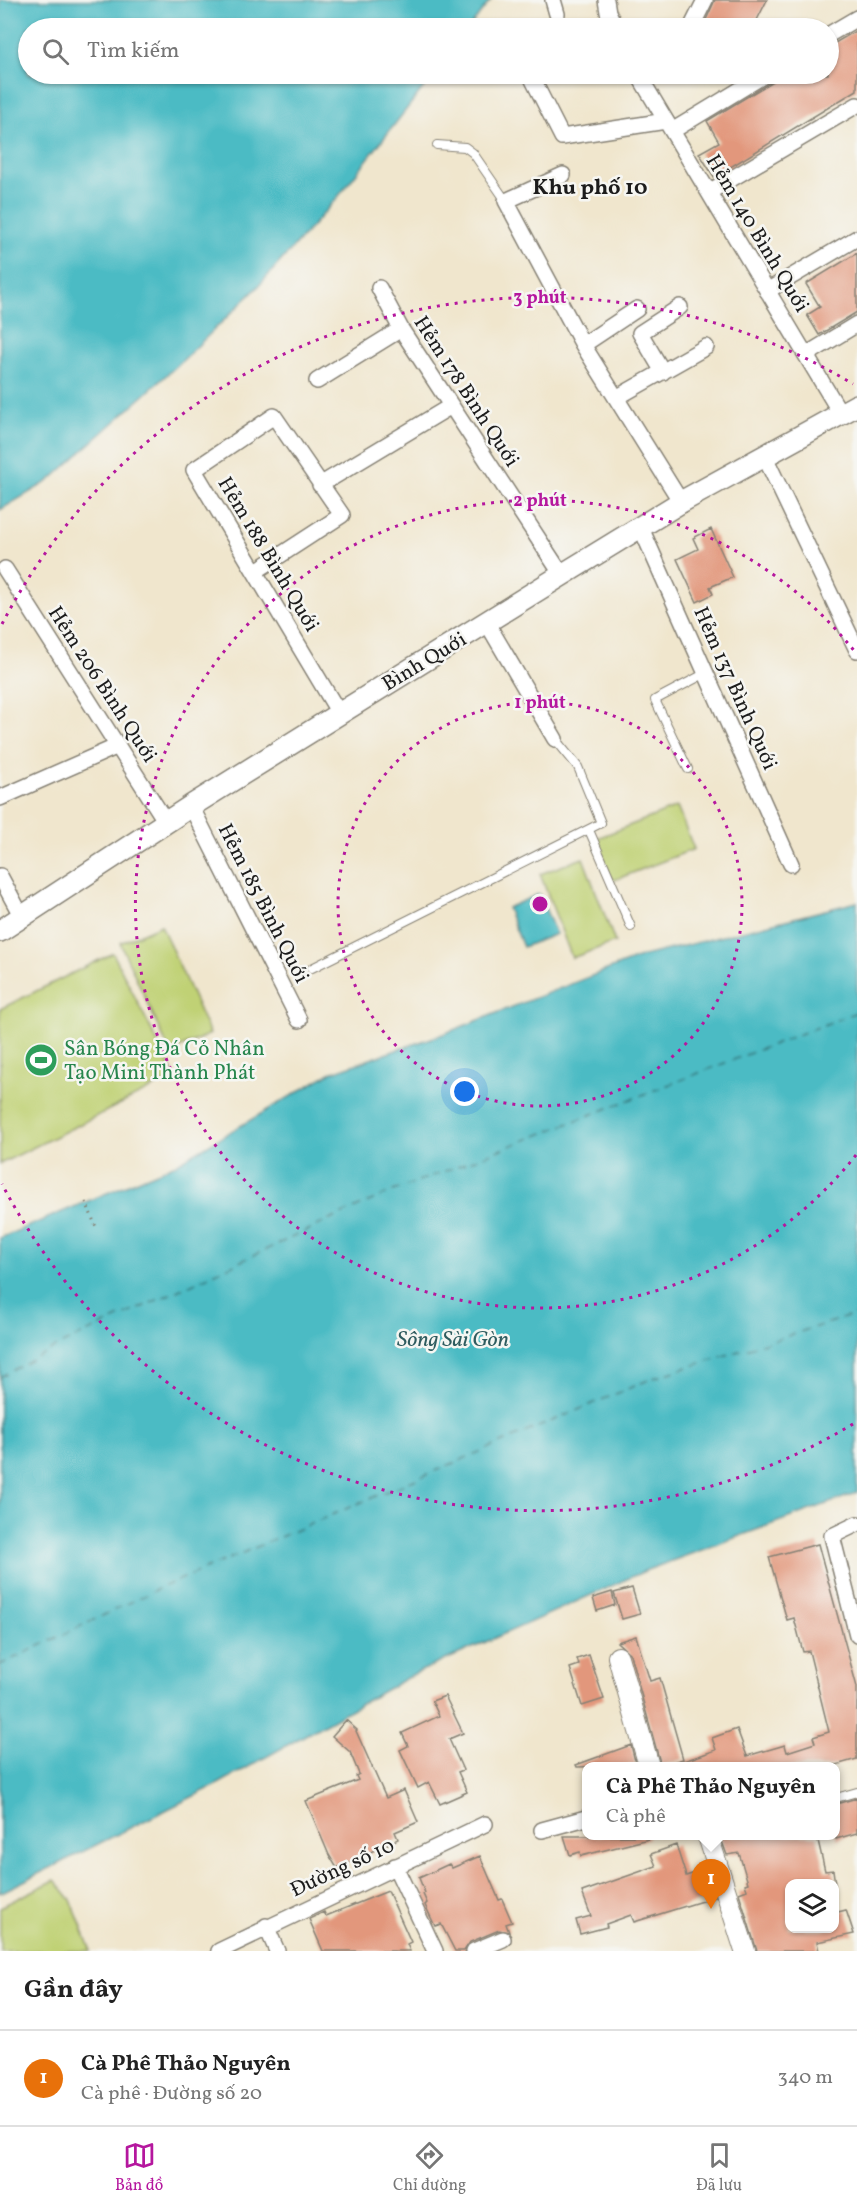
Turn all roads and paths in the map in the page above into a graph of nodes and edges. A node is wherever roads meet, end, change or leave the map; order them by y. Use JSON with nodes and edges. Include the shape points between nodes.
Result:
{"nodes":[{"id":1,"x":606,"y":0,"type":"edge"},
{"id":2,"x":705,"y":0,"type":"edge"},
{"id":3,"x":611,"y":18,"type":"edge"},
{"id":4,"x":696,"y":18,"type":"edge"},
{"id":5,"x":857,"y":18,"type":"edge"},
{"id":6,"x":839,"y":29,"type":"edge"},
{"id":7,"x":535,"y":84,"type":"edge"},
{"id":8,"x":644,"y":84,"type":"edge"},
{"id":9,"x":747,"y":84,"type":"edge"},
{"id":10,"x":857,"y":105,"type":"edge"},
{"id":11,"x":669,"y":126,"type":"junction"},
{"id":12,"x":436,"y":145,"type":"dead end"},
{"id":13,"x":563,"y":175,"type":"dead end"},
{"id":14,"x":709,"y":192,"type":"junction"},
{"id":15,"x":506,"y":201,"type":"junction"},
{"id":16,"x":857,"y":238,"type":"edge"},
{"id":17,"x":379,"y":288,"type":"dead end"},
{"id":18,"x":768,"y":291,"type":"junction"},
{"id":19,"x":680,"y":308,"type":"dead end"},
{"id":20,"x":637,"y":309,"type":"dead end"},
{"id":21,"x":857,"y":324,"type":"edge"},
{"id":22,"x":401,"y":328,"type":"junction"},
{"id":23,"x":583,"y":345,"type":"junction"},
{"id":24,"x":706,"y":347,"type":"dead end"},
{"id":25,"x":806,"y":355,"type":"junction"},
{"id":26,"x":663,"y":372,"type":"junction"},
{"id":27,"x":316,"y":381,"type":"dead end"},
{"id":28,"x":616,"y":398,"type":"junction"},
{"id":29,"x":451,"y":406,"type":"junction"},
{"id":30,"x":849,"y":410,"type":"edge"},
{"id":31,"x":765,"y":457,"type":"junction"},
{"id":32,"x":320,"y":485,"type":"junction"},
{"id":33,"x":681,"y":502,"type":"junction"},
{"id":34,"x":641,"y":528,"type":"junction"},
{"id":35,"x":5,"y":569,"type":"dead end"},
{"id":36,"x":256,"y":571,"type":"junction"},
{"id":37,"x":562,"y":575,"type":"junction"},
{"id":38,"x":487,"y":623,"type":"junction"},
{"id":39,"x":857,"y":650,"type":"edge"},
{"id":40,"x":706,"y":674,"type":"junction"},
{"id":41,"x":339,"y":713,"type":"junction"},
{"id":42,"x":555,"y":739,"type":"joint"},
{"id":43,"x":118,"y":746,"type":"junction"},
{"id":44,"x":688,"y":769,"type":"dead end"},
{"id":45,"x":0,"y":798,"type":"edge"},
{"id":46,"x":191,"y":806,"type":"junction"},
{"id":47,"x":166,"y":822,"type":"junction"},
{"id":48,"x":589,"y":830,"type":"junction"},
{"id":49,"x":792,"y":864,"type":"dead end"},
{"id":50,"x":0,"y":876,"type":"edge"},
{"id":51,"x":22,"y":916,"type":"junction"},
{"id":52,"x":631,"y":927,"type":"dead end"},
{"id":53,"x":0,"y":931,"type":"edge"},
{"id":54,"x":312,"y":968,"type":"dead end"},
{"id":55,"x":299,"y":1020,"type":"dead end"},
{"id":56,"x":86,"y":1202,"type":"dead end"},
{"id":57,"x":96,"y":1227,"type":"dead end"},
{"id":58,"x":857,"y":1524,"type":"edge"},
{"id":59,"x":856,"y":1628,"type":"edge"},
{"id":60,"x":618,"y":1657,"type":"dead end"},
{"id":61,"x":648,"y":1762,"type":"edge"},
{"id":62,"x":857,"y":1792,"type":"edge"},
{"id":63,"x":840,"y":1797,"type":"edge"},
{"id":64,"x":582,"y":1819,"type":"edge"},
{"id":65,"x":485,"y":1824,"type":"dead end"},
{"id":66,"x":542,"y":1830,"type":"dead end"},
{"id":67,"x":709,"y":1840,"type":"edge"},
{"id":68,"x":395,"y":1866,"type":"junction"},
{"id":69,"x":266,"y":1926,"type":"junction"},
{"id":70,"x":503,"y":1939,"type":"dead end"},
{"id":71,"x":219,"y":1951,"type":"edge"},
{"id":72,"x":277,"y":1951,"type":"edge"},
{"id":73,"x":435,"y":1951,"type":"edge"},
{"id":74,"x":474,"y":1951,"type":"edge"},
{"id":75,"x":745,"y":1951,"type":"edge"}],
"edges":[{"from":1,"to":3,"type":"street"},
{"from":2,"to":4,"type":"street"},
{"from":5,"to":6,"type":"street"},
{"from":7,"to":11,"type":"street","via":[[562,137]]},
{"from":8,"to":11,"type":"street","name":"Hẻm 140 Bình Quới"},
{"from":9,"to":11,"type":"street"},
{"from":10,"to":14,"type":"street"},
{"from":11,"to":14,"type":"street","name":"Hẻm 140 Bình Quới"},
{"from":12,"to":15,"type":"lane","via":[[465,147],[473,153]]},
{"from":13,"to":15,"type":"street"},
{"from":14,"to":18,"type":"street","name":"Hẻm 140 Bình Quới"},
{"from":15,"to":23,"type":"street"},
{"from":16,"to":18,"type":"street"},
{"from":17,"to":22,"type":"street","name":"Hẻm 178 Bình Quới"},
{"from":18,"to":25,"type":"street","name":"Hẻm 140 Bình Quới"},
{"from":19,"to":26,"type":"street","via":[[640,333]]},
{"from":20,"to":23,"type":"street"},
{"from":21,"to":25,"type":"street"},
{"from":22,"to":27,"type":"street"},
{"from":22,"to":29,"type":"street","name":"Hẻm 178 Bình Quới"},
{"from":23,"to":28,"type":"street"},
{"from":24,"to":26,"type":"street"},
{"from":25,"to":30,"type":"street","name":"Hẻm 140 Bình Quới"},
{"from":26,"to":28,"type":"street"},
{"from":28,"to":33,"type":"street"},
{"from":29,"to":32,"type":"street"},
{"from":29,"to":37,"type":"street","name":"Hẻm 178 Bình Quới"},
{"from":30,"to":31,"type":"main road","name":"Bình Quới"},
{"from":31,"to":33,"type":"main road","name":"Bình Quới"},
{"from":31,"to":39,"type":"street"},
{"from":32,"to":36,"type":"street","via":[[342,515]]},
{"from":32,"to":36,"type":"street","name":"Hẻm 188 Bình Quới","via":[[274,416],[194,470]]},
{"from":33,"to":34,"type":"main road","name":"Bình Quới"},
{"from":34,"to":37,"type":"main road","name":"Bình Quới"},
{"from":34,"to":40,"type":"street","name":"Hẻm 137 Bình Quới"},
{"from":35,"to":43,"type":"street","name":"Hẻm 206 Bình Quới"},
{"from":36,"to":41,"type":"street","name":"Hẻm 188 Bình Quới"},
{"from":37,"to":38,"type":"main road","name":"Bình Quới"},
{"from":38,"to":41,"type":"main road","name":"Bình Quới"},
{"from":38,"to":42,"type":"street"},
{"from":40,"to":44,"type":"lane","via":[[655,700]]},
{"from":40,"to":49,"type":"street","name":"Hẻm 137 Bình Quới"},
{"from":41,"to":46,"type":"main road","name":"Bình Quới"},
{"from":42,"to":48,"type":"lane","via":[[578,767],[601,824]]},
{"from":43,"to":45,"type":"street"},
{"from":43,"to":47,"type":"street","name":"Hẻm 206 Bình Quới"},
{"from":46,"to":47,"type":"main road","name":"Bình Quới"},
{"from":46,"to":55,"type":"street","name":"Hẻm 185 Bình Quới"},
{"from":47,"to":51,"type":"main road","name":"Bình Quới"},
{"from":48,"to":52,"type":"lane"},
{"from":48,"to":54,"type":"lane"},
{"from":50,"to":51,"type":"street"},
{"from":51,"to":53,"type":"main road","name":"Bình Quới"},
{"from":56,"to":57,"type":"path"},
{"from":58,"to":59,"type":"street","via":[[832,1536]]},
{"from":60,"to":61,"type":"street"},
{"from":62,"to":63,"type":"lane"},
{"from":64,"to":66,"type":"street"},
{"from":65,"to":68,"type":"street","name":"Đường số 10"},
{"from":67,"to":75,"type":"street"},
{"from":68,"to":69,"type":"street","name":"Đường số 10"},
{"from":68,"to":73,"type":"street"},
{"from":69,"to":71,"type":"street","name":"Đường số 10"},
{"from":69,"to":72,"type":"street"},
{"from":70,"to":74,"type":"street"}]}
